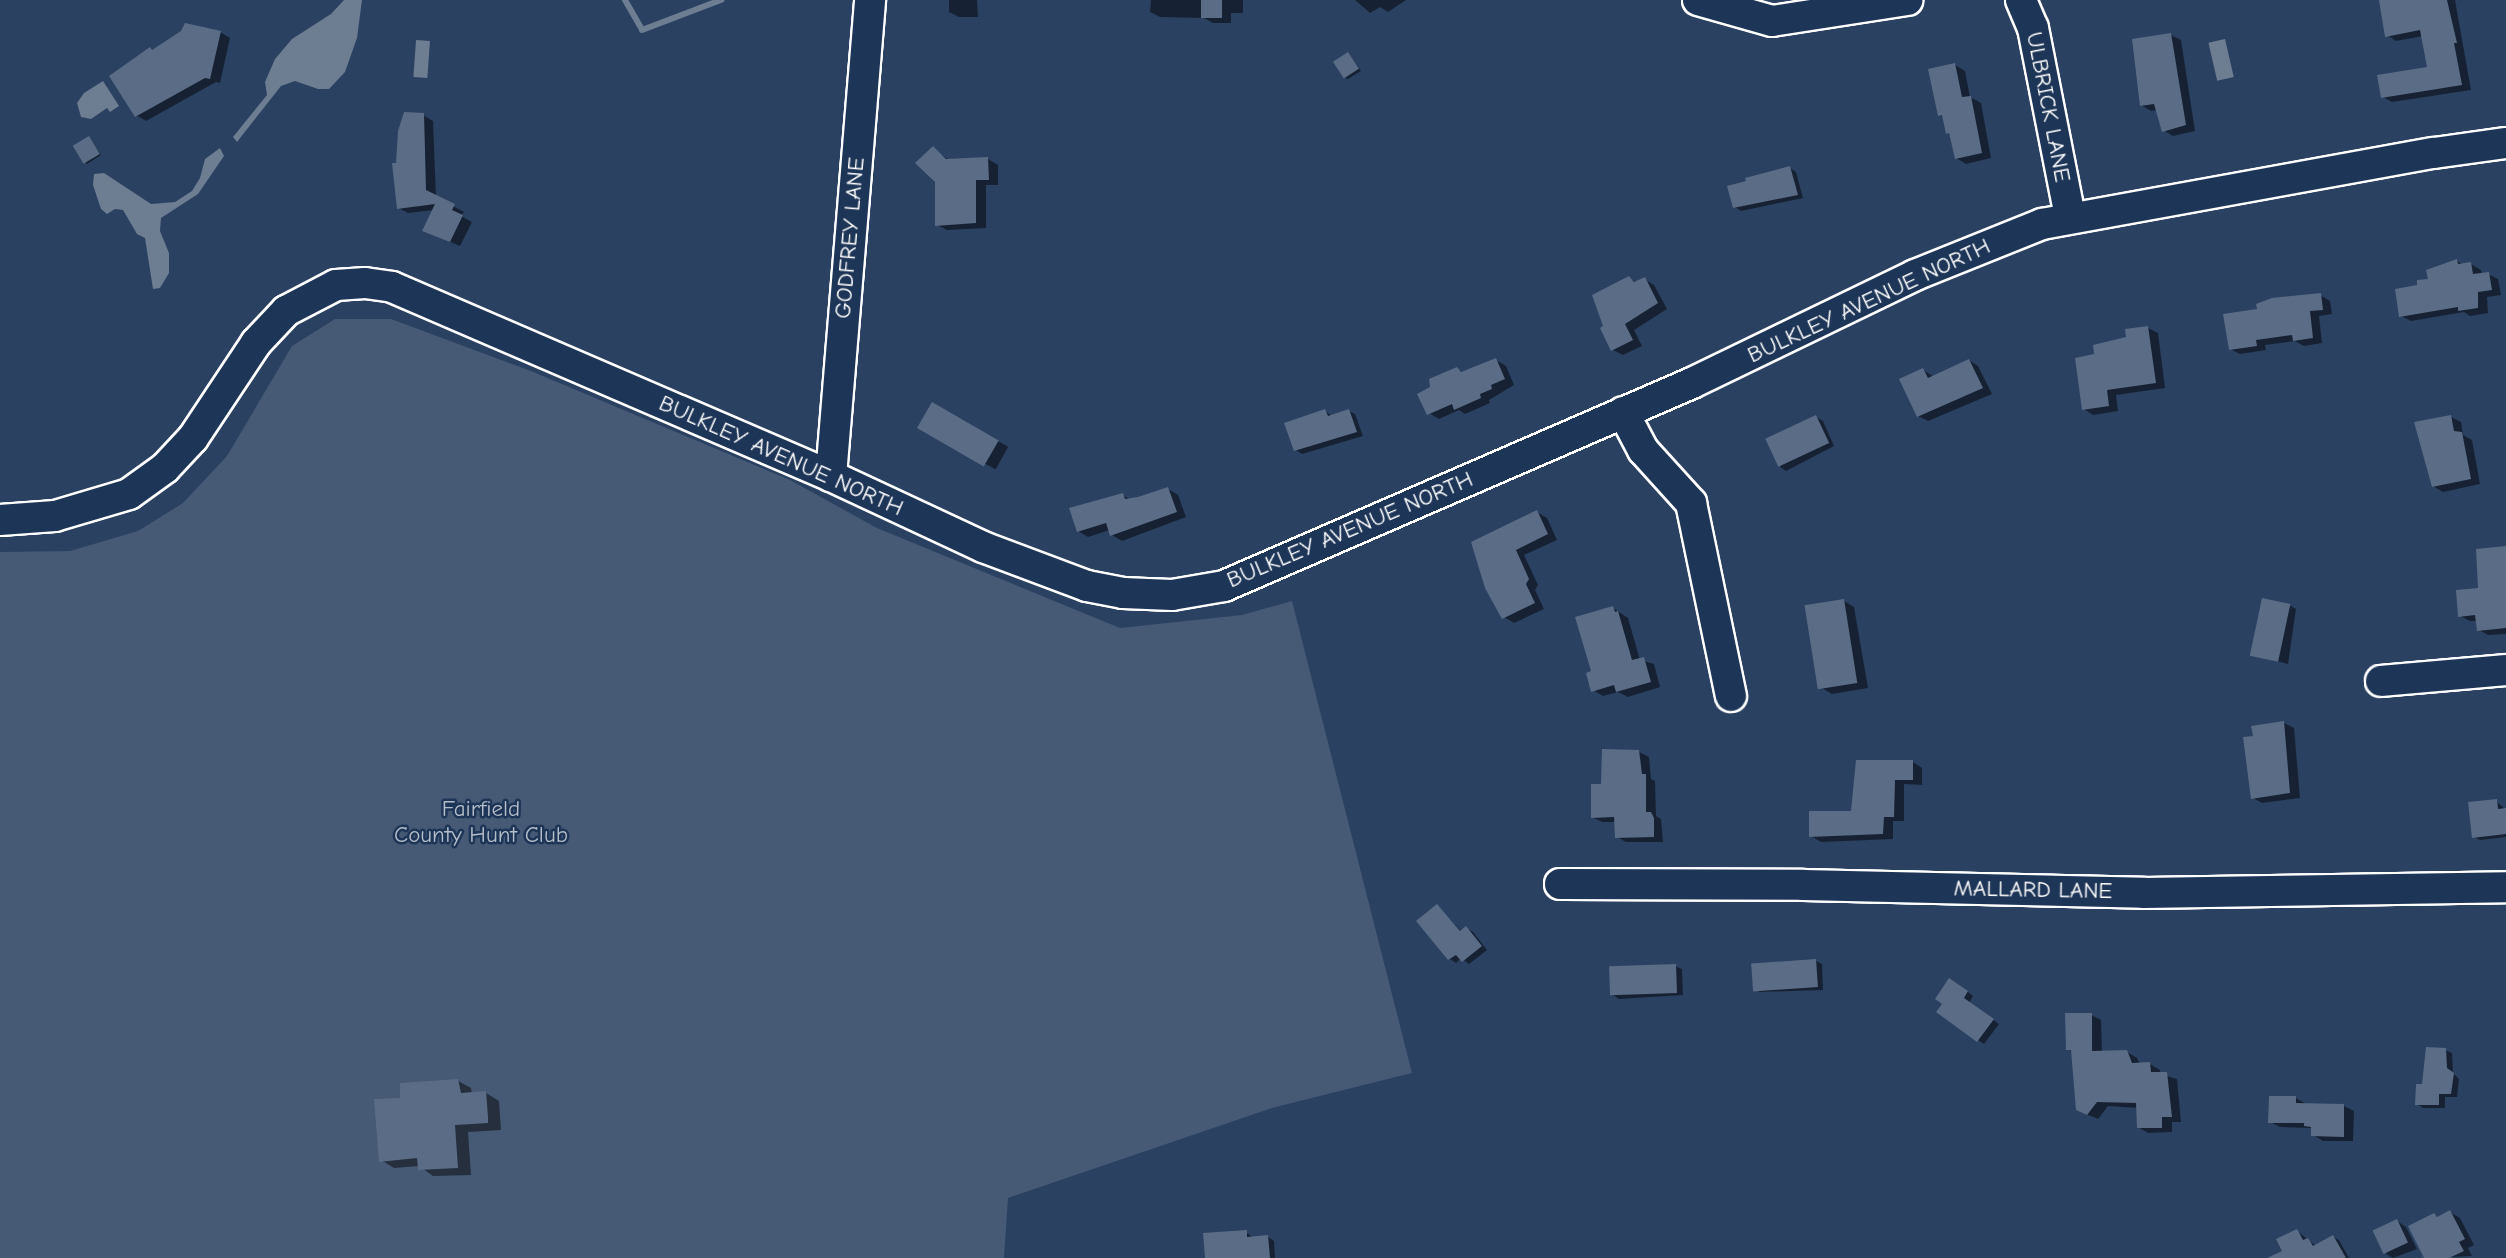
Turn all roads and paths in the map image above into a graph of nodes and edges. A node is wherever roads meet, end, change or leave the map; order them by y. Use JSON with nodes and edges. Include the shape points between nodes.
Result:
{"nodes":[{"id":1,"x":870,"y":0,"type":"edge"},
{"id":2,"x":1698,"y":0,"type":"edge"},
{"id":3,"x":1907,"y":0,"type":"edge"},
{"id":4,"x":2021,"y":0,"type":"edge"},
{"id":5,"x":2506,"y":143,"type":"edge"},
{"id":6,"x":2070,"y":217,"type":"junction"},
{"id":7,"x":1623,"y":412,"type":"junction"},
{"id":8,"x":831,"y":475,"type":"junction"},
{"id":9,"x":0,"y":520,"type":"edge"},
{"id":10,"x":2506,"y":670,"type":"edge"},
{"id":11,"x":2381,"y":681,"type":"dead end"},
{"id":12,"x":1731,"y":696,"type":"dead end"},
{"id":13,"x":1560,"y":884,"type":"dead end"},
{"id":14,"x":2506,"y":887,"type":"edge"}],
"edges":[{"from":1,"to":8,"type":"street","name":"GODFREY LANE"},
{"from":2,"to":3,"type":"street","via":[[1772,20]]},
{"from":4,"to":6,"type":"street","name":"ULBRICK LANE","via":[[2033,28]]},
{"from":5,"to":6,"type":"street","name":"BULKLEY AVENUE NORTH"},
{"from":6,"to":7,"type":"street","name":"BULKLEY AVENUE NORTH","via":[[1915,275]]},
{"from":7,"to":8,"type":"street","name":"BULKLEY AVENUE NORTH","via":[[1224,586],[1172,595],[1087,586],[983,547]]},
{"from":7,"to":12,"type":"street","via":[[1643,450],[1691,503]]},
{"from":8,"to":9,"type":"street","name":"BULKLEY AVENUE NORTH","via":[[392,287],[365,283],[336,285],[286,311],[256,344],[193,438],[165,468],[129,494],[55,516]]},
{"from":10,"to":11,"type":"street"},
{"from":13,"to":14,"type":"street","name":"MALLARD LANE","via":[[2144,893]]}]}
